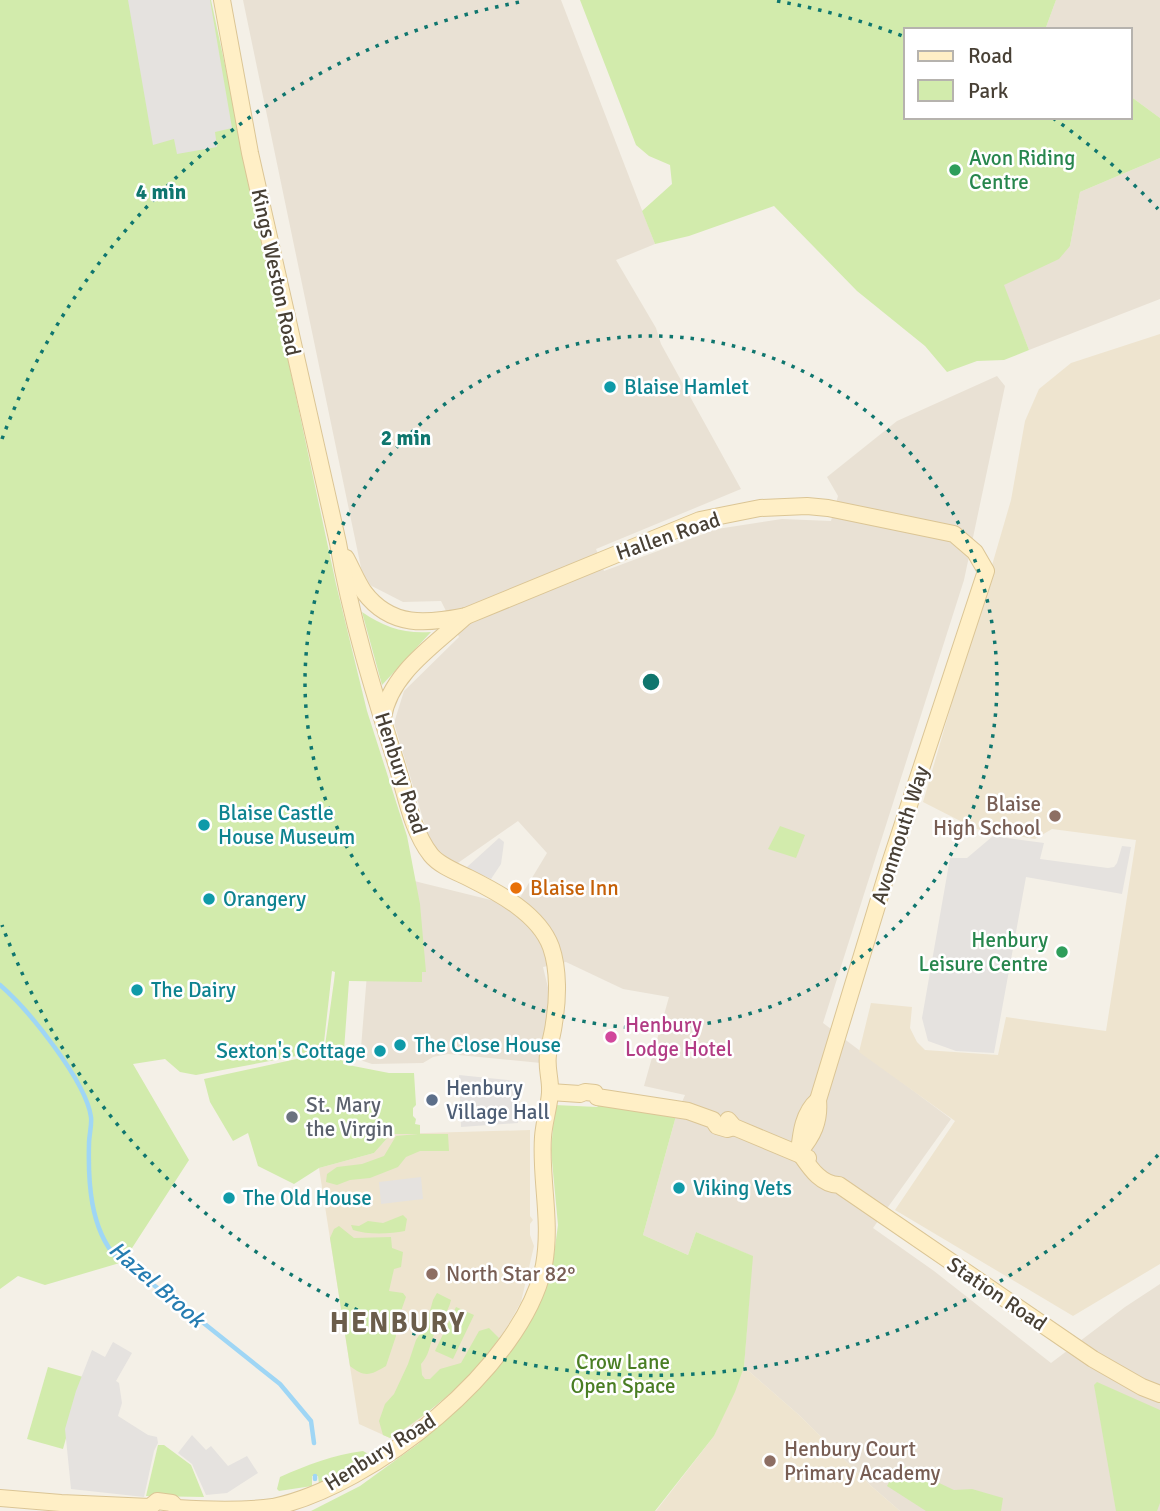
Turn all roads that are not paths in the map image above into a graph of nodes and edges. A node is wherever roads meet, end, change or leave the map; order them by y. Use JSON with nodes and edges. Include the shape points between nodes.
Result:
{"nodes":[{"id":1,"x":222,"y":0,"type":"edge"},
{"id":2,"x":338,"y":543,"type":"junction"},
{"id":3,"x":986,"y":571,"type":"joint"},
{"id":4,"x":466,"y":616,"type":"junction"},
{"id":5,"x":383,"y":721,"type":"junction"},
{"id":6,"x":551,"y":1091,"type":"junction"},
{"id":7,"x":799,"y":1152,"type":"junction"},
{"id":8,"x":1160,"y":1394,"type":"edge"},
{"id":9,"x":0,"y":1497,"type":"edge"},
{"id":10,"x":152,"y":1509,"type":"edge"},
{"id":11,"x":270,"y":1509,"type":"edge"},
{"id":12,"x":176,"y":1510,"type":"edge"},
{"id":13,"x":239,"y":1511,"type":"edge"}],
"edges":[{"from":1,"to":2,"type":"main road","name":"Kings Weston Road","via":[[250,153]]},
{"from":2,"to":4,"type":"main road","name":"Hallen Road","via":[[376,605],[408,621],[426,623]]},
{"from":2,"to":5,"type":"main road","name":"Henbury Road","via":[[346,591]]},
{"from":3,"to":4,"type":"main road","name":"Hallen Road","via":[[975,552],[954,534],[828,508],[760,508],[700,520]]},
{"from":3,"to":7,"type":"main road","name":"Avonmouth Way","via":[[882,886],[818,1100],[810,1107],[801,1134]]},
{"from":4,"to":5,"type":"main road","name":"Hallen Road","via":[[409,668],[392,691]]},
{"from":5,"to":6,"type":"main road","name":"Henbury Road","via":[[413,820],[434,858],[523,911],[549,942],[557,988],[547,1073]]},
{"from":6,"to":7,"type":"main road","name":"Station Road","via":[[688,1111],[713,1120],[719,1117]]},
{"from":6,"to":11,"type":"main road","name":"Henbury Road","via":[[543,1139],[548,1202],[544,1264],[516,1333],[467,1390],[422,1429],[355,1474]]},
{"from":7,"to":8,"type":"main road","name":"Station Road","via":[[814,1173],[831,1185],[839,1185],[1093,1359]]},
{"from":9,"to":10,"type":"main road","name":"Henbury Road"},
{"from":10,"to":12,"type":"main road","name":"Henbury Road","via":[[157,1501],[172,1503]]},
{"from":11,"to":13,"type":"main road","name":"Henbury Road"},
{"from":12,"to":13,"type":"main road","name":"Henbury Road"}]}
